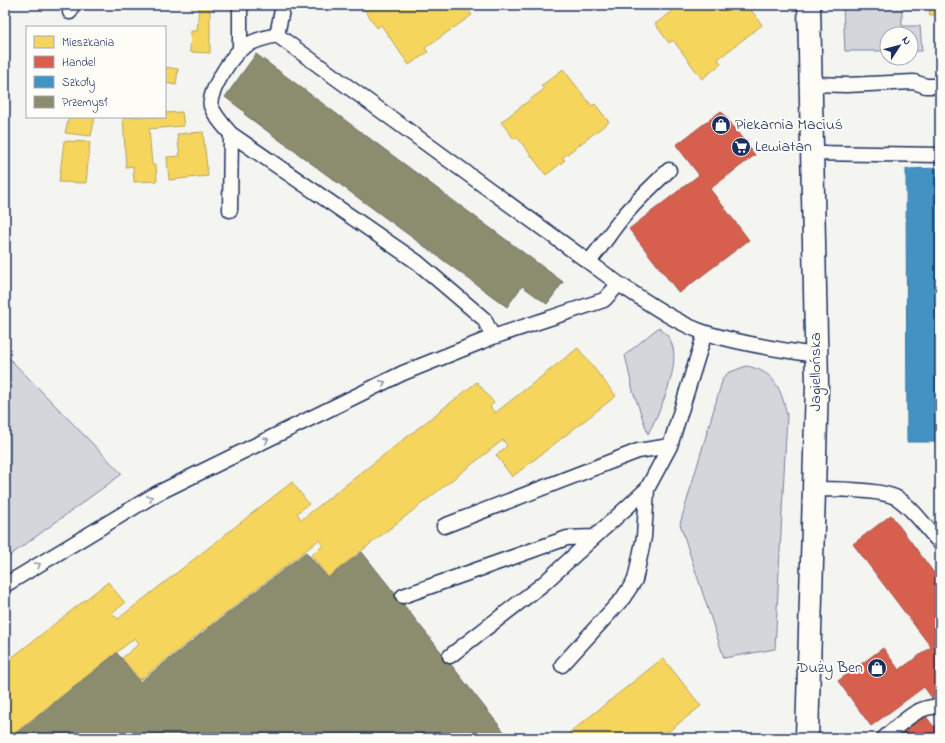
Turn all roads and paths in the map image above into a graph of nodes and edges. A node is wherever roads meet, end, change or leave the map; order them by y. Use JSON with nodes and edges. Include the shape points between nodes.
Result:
{"nodes":[{"id":1,"x":240,"y":5,"type":"edge"},
{"id":2,"x":283,"y":5,"type":"edge"},
{"id":3,"x":809,"y":5,"type":"edge"},
{"id":4,"x":277,"y":35,"type":"junction"},
{"id":5,"x":240,"y":50,"type":"junction"},
{"id":6,"x":811,"y":84,"type":"junction"},
{"id":7,"x":940,"y":86,"type":"edge"},
{"id":8,"x":231,"y":134,"type":"junction"},
{"id":9,"x":812,"y":153,"type":"junction"},
{"id":10,"x":940,"y":155,"type":"edge"},
{"id":11,"x":669,"y":170,"type":"dead end"},
{"id":12,"x":230,"y":210,"type":"dead end"},
{"id":13,"x":589,"y":261,"type":"junction"},
{"id":14,"x":619,"y":284,"type":"junction"},
{"id":15,"x":705,"y":333,"type":"junction"},
{"id":16,"x":493,"y":337,"type":"junction"},
{"id":17,"x":817,"y":355,"type":"junction"},
{"id":18,"x":670,"y":446,"type":"junction"},
{"id":19,"x":647,"y":489,"type":"junction"},
{"id":20,"x":814,"y":489,"type":"junction"},
{"id":21,"x":444,"y":526,"type":"dead end"},
{"id":22,"x":593,"y":537,"type":"junction"},
{"id":23,"x":940,"y":543,"type":"edge"},
{"id":24,"x":5,"y":585,"type":"edge"},
{"id":25,"x":403,"y":596,"type":"dead end"},
{"id":26,"x":450,"y":656,"type":"dead end"},
{"id":27,"x":562,"y":665,"type":"dead end"},
{"id":28,"x":940,"y":707,"type":"edge"},
{"id":29,"x":807,"y":738,"type":"edge"},
{"id":30,"x":884,"y":738,"type":"edge"}],
"edges":[{"from":1,"to":5,"type":"lane"},
{"from":2,"to":4,"type":"lane"},
{"from":3,"to":6,"type":"street","name":"Jagiellońska"},
{"from":4,"to":5,"type":"lane","via":[[261,39]]},
{"from":4,"to":13,"type":"lane"},
{"from":5,"to":8,"type":"lane","via":[[225,70],[210,105]]},
{"from":6,"to":7,"type":"lane","via":[[914,82],[926,86]]},
{"from":6,"to":9,"type":"street","name":"Jagiellońska"},
{"from":8,"to":12,"type":"lane"},
{"from":8,"to":16,"type":"lane","via":[[417,262],[484,318]]},
{"from":9,"to":10,"type":"lane"},
{"from":9,"to":17,"type":"street","name":"Jagiellońska"},
{"from":11,"to":13,"type":"lane","via":[[622,218]]},
{"from":13,"to":14,"type":"lane"},
{"from":14,"to":15,"type":"lane","via":[[664,312]]},
{"from":14,"to":16,"type":"lane","via":[[604,300]]},
{"from":15,"to":17,"type":"lane","via":[[786,351]]},
{"from":15,"to":18,"type":"lane"},
{"from":24,"to":16,"type":"lane","one_way":true,"via":[[156,494],[403,373]]},
{"from":17,"to":20,"type":"street","name":"Jagiellońska"},
{"from":18,"to":19,"type":"lane"},
{"from":18,"to":21,"type":"lane","via":[[638,451]]},
{"from":19,"to":22,"type":"lane"},
{"from":19,"to":27,"type":"lane","via":[[644,537],[635,580],[623,598]]},
{"from":20,"to":23,"type":"lane","via":[[896,497],[906,504]]},
{"from":20,"to":29,"type":"street","name":"Jagiellońska"},
{"from":22,"to":25,"type":"lane","via":[[567,538]]},
{"from":22,"to":26,"type":"lane","via":[[543,584]]},
{"from":28,"to":30,"type":"lane","via":[[927,707],[918,711]]}]}
